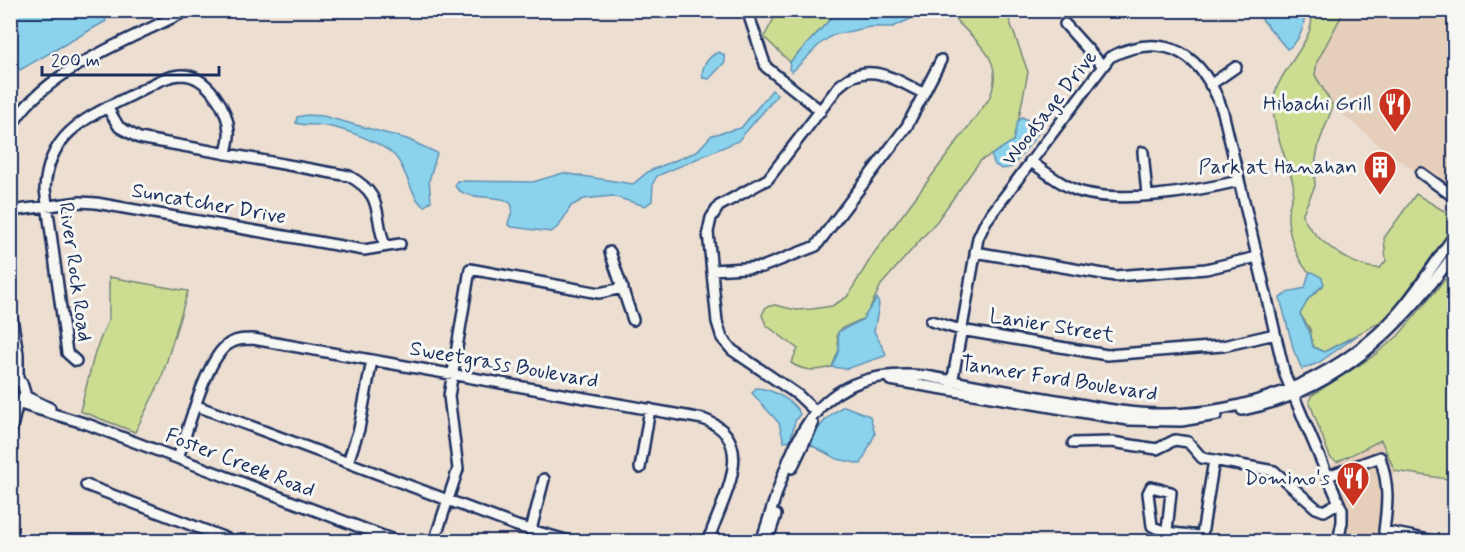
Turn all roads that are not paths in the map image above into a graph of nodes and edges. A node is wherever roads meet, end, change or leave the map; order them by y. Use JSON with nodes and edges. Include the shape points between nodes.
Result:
{"nodes":[{"id":1,"x":188,"y":10,"type":"edge"},
{"id":2,"x":747,"y":10,"type":"edge"},
{"id":3,"x":1065,"y":24,"type":"dead end"},
{"id":4,"x":941,"y":60,"type":"dead end"},
{"id":5,"x":1102,"y":65,"type":"junction"},
{"id":6,"x":1236,"y":67,"type":"dead end"},
{"id":7,"x":1210,"y":85,"type":"junction"},
{"id":8,"x":923,"y":93,"type":"junction"},
{"id":9,"x":107,"y":107,"type":"junction"},
{"id":10,"x":821,"y":111,"type":"junction"},
{"id":11,"x":10,"y":129,"type":"edge"},
{"id":12,"x":1143,"y":152,"type":"dead end"},
{"id":13,"x":226,"y":154,"type":"junction"},
{"id":14,"x":1030,"y":161,"type":"junction"},
{"id":15,"x":1421,"y":173,"type":"dead end"},
{"id":16,"x":1239,"y":181,"type":"junction"},
{"id":17,"x":1147,"y":194,"type":"junction"},
{"id":18,"x":1455,"y":197,"type":"edge"},
{"id":19,"x":47,"y":206,"type":"junction"},
{"id":20,"x":10,"y":211,"type":"edge"},
{"id":21,"x":701,"y":213,"type":"dead end"},
{"id":22,"x":711,"y":218,"type":"junction"},
{"id":23,"x":1455,"y":236,"type":"edge"},
{"id":24,"x":400,"y":244,"type":"dead end"},
{"id":25,"x":385,"y":246,"type":"junction"},
{"id":26,"x":610,"y":252,"type":"dead end"},
{"id":27,"x":975,"y":252,"type":"junction"},
{"id":28,"x":1455,"y":254,"type":"edge"},
{"id":29,"x":1257,"y":257,"type":"junction"},
{"id":30,"x":712,"y":270,"type":"junction"},
{"id":31,"x":623,"y":288,"type":"junction"},
{"id":32,"x":10,"y":306,"type":"edge"},
{"id":33,"x":633,"y":320,"type":"dead end"},
{"id":34,"x":931,"y":321,"type":"dead end"},
{"id":35,"x":961,"y":330,"type":"junction"},
{"id":36,"x":1275,"y":334,"type":"junction"},
{"id":37,"x":14,"y":338,"type":"junction"},
{"id":38,"x":372,"y":360,"type":"junction"},
{"id":39,"x":76,"y":361,"type":"dead end"},
{"id":40,"x":10,"y":366,"type":"edge"},
{"id":41,"x":452,"y":374,"type":"junction"},
{"id":42,"x":14,"y":379,"type":"edge"},
{"id":43,"x":952,"y":385,"type":"junction"},
{"id":44,"x":1293,"y":391,"type":"junction"},
{"id":45,"x":18,"y":404,"type":"edge"},
{"id":46,"x":197,"y":406,"type":"junction"},
{"id":47,"x":650,"y":409,"type":"junction"},
{"id":48,"x":817,"y":413,"type":"junction"},
{"id":49,"x":10,"y":436,"type":"edge"},
{"id":50,"x":1073,"y":443,"type":"dead end"},
{"id":51,"x":178,"y":458,"type":"junction"},
{"id":52,"x":1214,"y":460,"type":"junction"},
{"id":53,"x":348,"y":462,"type":"junction"},
{"id":54,"x":640,"y":468,"type":"dead end"},
{"id":55,"x":1328,"y":476,"type":"junction"},
{"id":56,"x":544,"y":479,"type":"dead end"},
{"id":57,"x":86,"y":485,"type":"dead end"},
{"id":58,"x":448,"y":501,"type":"junction"},
{"id":59,"x":1338,"y":503,"type":"junction"},
{"id":60,"x":531,"y":530,"type":"junction"},
{"id":61,"x":1167,"y":531,"type":"junction"},
{"id":62,"x":209,"y":537,"type":"edge"},
{"id":63,"x":1201,"y":539,"type":"edge"},
{"id":64,"x":236,"y":542,"type":"edge"},
{"id":65,"x":399,"y":542,"type":"edge"},
{"id":66,"x":434,"y":542,"type":"edge"},
{"id":67,"x":573,"y":542,"type":"edge"},
{"id":68,"x":706,"y":542,"type":"edge"},
{"id":69,"x":761,"y":542,"type":"edge"},
{"id":70,"x":767,"y":542,"type":"edge"},
{"id":71,"x":1338,"y":542,"type":"edge"},
{"id":72,"x":1440,"y":542,"type":"edge"}],
"edges":[{"from":1,"to":11,"type":"street","via":[[65,73],[30,100]]},
{"from":2,"to":10,"type":"street","via":[[766,67]]},
{"from":3,"to":5,"type":"street"},
{"from":4,"to":8,"type":"street"},
{"from":5,"to":7,"type":"street","name":"Woodsage Drive","via":[[1128,50],[1173,47],[1192,59]]},
{"from":5,"to":14,"type":"street","name":"Woodsage Drive"},
{"from":6,"to":7,"type":"street"},
{"from":7,"to":16,"type":"street","name":"Woodsage Drive","via":[[1223,112]]},
{"from":8,"to":10,"type":"street","via":[[868,71],[845,80]]},
{"from":8,"to":30,"type":"street","via":[[907,126],[816,246],[762,267]]},
{"from":9,"to":13,"type":"street","via":[[129,135]]},
{"from":9,"to":13,"type":"street","name":"River Rock Road","via":[[168,77],[185,75],[201,81],[212,91],[227,120],[230,133]]},
{"from":9,"to":19,"type":"street","name":"River Rock Road","via":[[81,121],[58,145],[46,174]]},
{"from":10,"to":22,"type":"street","via":[[768,179],[725,201]]},
{"from":12,"to":17,"type":"street"},
{"from":13,"to":25,"type":"street","via":[[349,176],[365,185],[377,205]]},
{"from":14,"to":17,"type":"street","via":[[1059,182],[1089,194]]},
{"from":14,"to":27,"type":"street","name":"Woodsage Drive","via":[[986,221]]},
{"from":15,"to":18,"type":"street"},
{"from":16,"to":17,"type":"street","via":[[1196,191]]},
{"from":16,"to":29,"type":"street","name":"Woodsage Drive"},
{"from":19,"to":20,"type":"street","name":"Suncatcher Drive"},
{"from":19,"to":25,"type":"street","name":"Suncatcher Drive","via":[[96,203],[364,250]]},
{"from":19,"to":39,"type":"street","name":"River Rock Road","via":[[67,353]]},
{"from":21,"to":22,"type":"street"},
{"from":22,"to":30,"type":"street","via":[[708,232]]},
{"from":23,"to":44,"type":"street","name":"Tanner Ford Boulevard","via":[[1389,323],[1338,363]]},
{"from":24,"to":25,"type":"street","name":"Suncatcher Drive"},
{"from":26,"to":31,"type":"street"},
{"from":27,"to":29,"type":"street","via":[[1115,276],[1206,269]]},
{"from":27,"to":35,"type":"street","name":"Woodsage Drive"},
{"from":28,"to":44,"type":"street","name":"Tanner Ford Boulevard","via":[[1424,296],[1377,344],[1332,376]]},
{"from":29,"to":36,"type":"street","name":"Woodsage Drive"},
{"from":30,"to":48,"type":"street","via":[[717,322],[727,345]]},
{"from":31,"to":33,"type":"street"},
{"from":31,"to":41,"type":"street","via":[[599,292],[470,269]]},
{"from":32,"to":37,"type":"street"},
{"from":34,"to":35,"type":"street","name":"Lanier Street"},
{"from":35,"to":36,"type":"street","name":"Lanier Street","via":[[1107,355],[1223,346]]},
{"from":35,"to":43,"type":"street","name":"Woodsage Drive"},
{"from":36,"to":44,"type":"street","name":"Woodsage Drive"},
{"from":37,"to":40,"type":"street"},
{"from":37,"to":42,"type":"street"},
{"from":38,"to":41,"type":"street","name":"Sweetgrass Boulevard"},
{"from":38,"to":46,"type":"street","name":"Sweetgrass Boulevard","via":[[253,339],[238,340],[228,344],[213,363]]},
{"from":38,"to":53,"type":"street","via":[[359,429]]},
{"from":41,"to":47,"type":"street","name":"Sweetgrass Boulevard"},
{"from":41,"to":58,"type":"street","via":[[449,411],[459,469]]},
{"from":42,"to":45,"type":"street","via":[[24,388]]},
{"from":43,"to":44,"type":"street","name":"Tanner Ford Boulevard","via":[[1122,412],[1167,414],[1235,406]]},
{"from":43,"to":48,"type":"street","name":"Tanner Ford Boulevard","via":[[907,374],[885,374],[839,392]]},
{"from":44,"to":55,"type":"street","name":"Woodsage Drive"},
{"from":45,"to":49,"type":"street"},
{"from":45,"to":51,"type":"street","name":"Foster Creek Road","via":[[68,417]]},
{"from":46,"to":51,"type":"street","name":"Sweetgrass Boulevard"},
{"from":46,"to":53,"type":"street"},
{"from":47,"to":54,"type":"street"},
{"from":47,"to":68,"type":"street","name":"Sweetgrass Boulevard","via":[[714,423],[730,440],[733,469]]},
{"from":48,"to":69,"type":"street","name":"Tanner Ford Boulevard","via":[[792,451]]},
{"from":48,"to":70,"type":"street","name":"Tanner Ford Boulevard","via":[[794,464]]},
{"from":50,"to":52,"type":"street","via":[[1112,442],[1156,449],[1175,440],[1188,442],[1202,458]]},
{"from":51,"to":65,"type":"street","name":"Foster Creek Road"},
{"from":52,"to":59,"type":"street","via":[[1274,471],[1324,511]]},
{"from":52,"to":63,"type":"street"},
{"from":53,"to":58,"type":"street"},
{"from":55,"to":59,"type":"street","name":"Woodsage Drive"},
{"from":55,"to":72,"type":"street","via":[[1380,457],[1389,496],[1384,531]]},
{"from":56,"to":60,"type":"street"},
{"from":57,"to":62,"type":"street"},
{"from":58,"to":60,"type":"street"},
{"from":58,"to":66,"type":"street"},
{"from":59,"to":71,"type":"street","name":"Woodsage Drive","via":[[1342,522]]},
{"from":60,"to":67,"type":"street"},
{"from":61,"to":61,"type":"street","via":[[1152,526],[1151,487],[1171,492]]},
{"from":61,"to":63,"type":"street"},
{"from":62,"to":64,"type":"street"}]}
